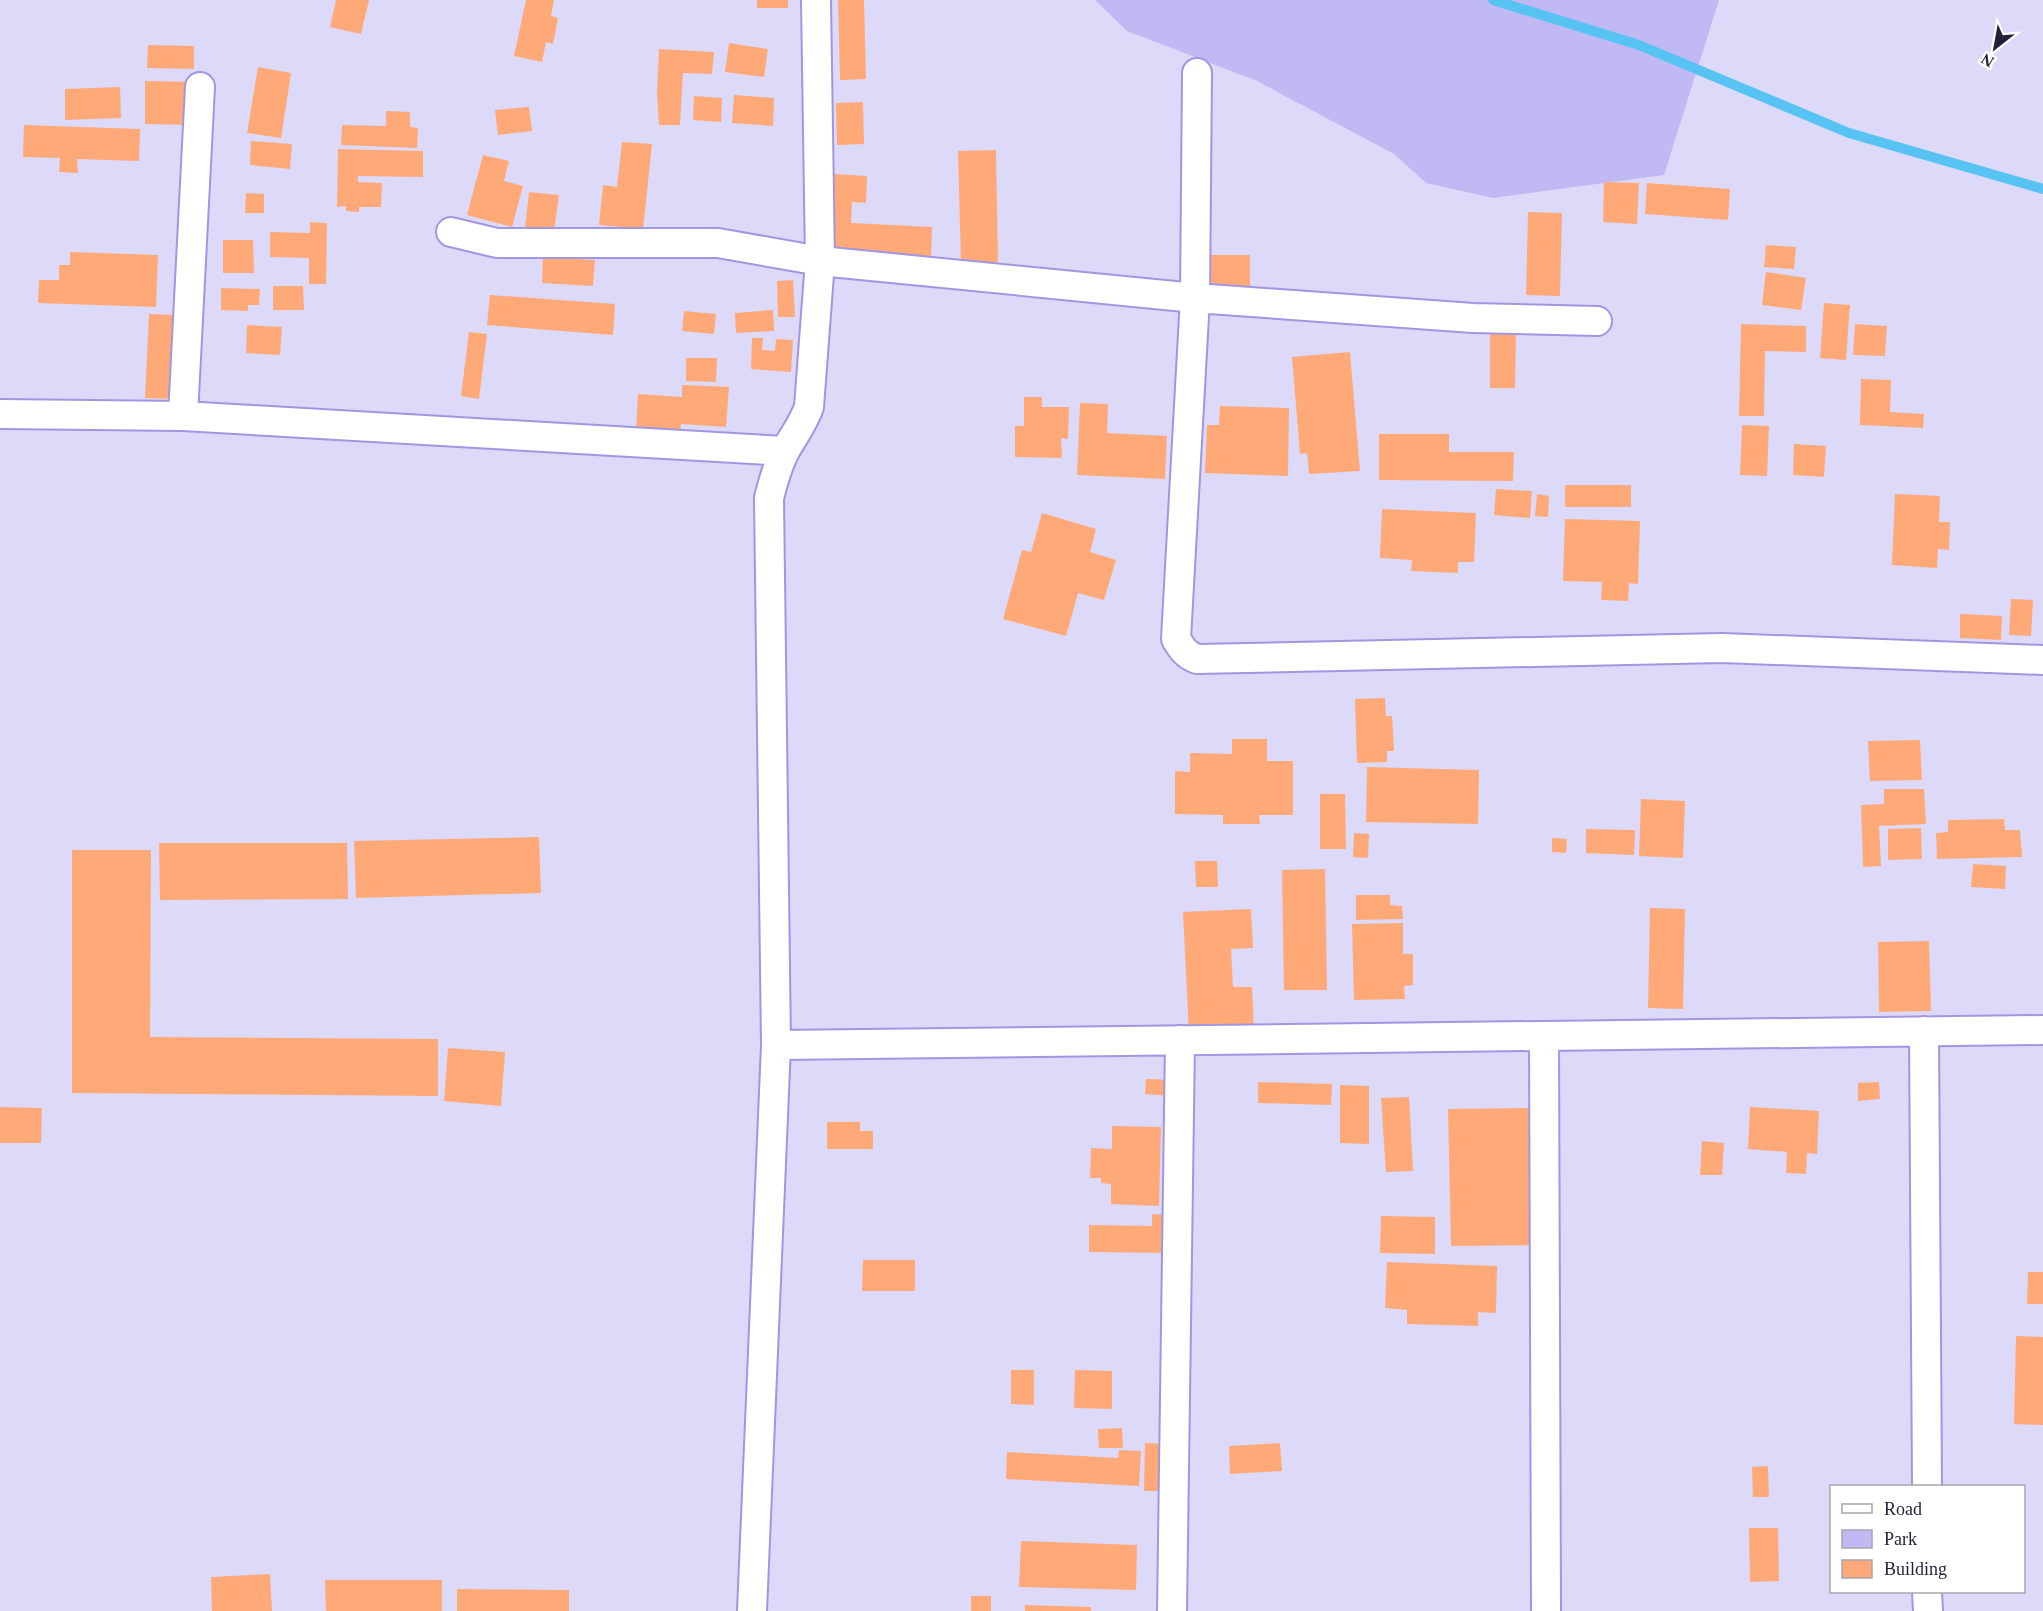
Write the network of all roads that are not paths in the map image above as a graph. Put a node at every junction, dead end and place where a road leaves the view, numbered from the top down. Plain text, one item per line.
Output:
1 (816, 0) edge
2 (1197, 73) dead end
3 (200, 87) dead end
4 (451, 232) dead end
5 (820, 261) junction
6 (1195, 298) junction
7 (1597, 321) dead end
8 (0, 414) edge
9 (183, 416) junction
10 (785, 451) junction
11 (2043, 660) edge
12 (2043, 1030) edge
13 (1924, 1031) junction
14 (1544, 1036) junction
15 (1180, 1040) junction
16 (776, 1046) junction
17 (1927, 1485) edge
18 (1927, 1593) edge
19 (752, 1611) edge
20 (1172, 1611) edge
21 (1546, 1611) edge
22 (1928, 1611) edge

1 - 5 street
2 - 6 street
3 - 9 street
4 - 5 street
5 - 6 street
5 - 10 street
6 - 7 street
6 - 11 street
8 - 9 street
9 - 10 street
10 - 16 street
12 - 13 street
13 - 14 street
13 - 17 street
14 - 15 street
14 - 21 street
15 - 16 street
15 - 20 street
16 - 19 street
18 - 22 street

